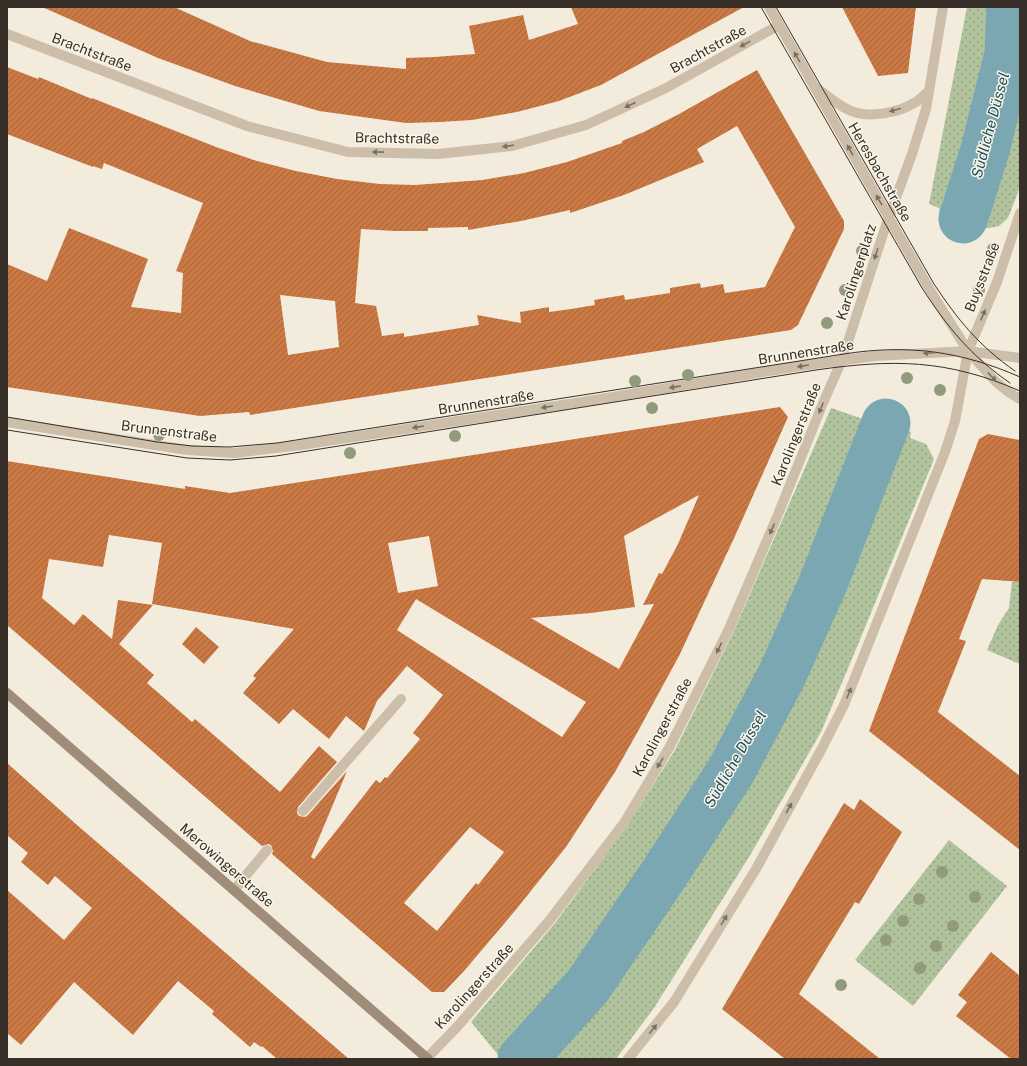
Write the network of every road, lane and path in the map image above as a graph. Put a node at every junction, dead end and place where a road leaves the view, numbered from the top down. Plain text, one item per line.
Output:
1 (769, 7) edge
2 (943, 7) edge
3 (779, 25) junction
4 (7, 34) edge
5 (816, 88) junction
6 (929, 91) junction
7 (1020, 214) edge
8 (889, 217) junction
9 (968, 350) junction
10 (1020, 358) edge
11 (842, 360) junction
12 (1020, 399) edge
13 (7, 422) edge
14 (7, 694) edge
15 (401, 699) dead end
16 (303, 811) dead end
17 (267, 850) dead end
18 (234, 890) junction
19 (427, 1059) edge
20 (628, 1059) edge

1 - 3 street, Heresbachstraße
2 - 6 street, Karolingerplatz
3 -> 4 street, Brachtstraße
5 -> 3 street, Heresbachstraße
6 -> 5 street
8 -> 5 street, Heresbachstraße
6 - 8 street, Karolingerplatz
9 -> 7 street, Buysstraße
8 - 9 street, Heresbachstraße
8 -> 11 street, Karolingerplatz
9 - 10 street, Brunnenstraße
9 -> 11 street, Brunnenstraße
9 -> 12 street
20 -> 9 street
11 -> 13 street, Brunnenstraße
11 -> 19 street, Karolingerstraße
14 - 18 main road, Merowingerstraße
15 - 16 street
17 - 18 street
18 - 19 main road, Merowingerstraße

